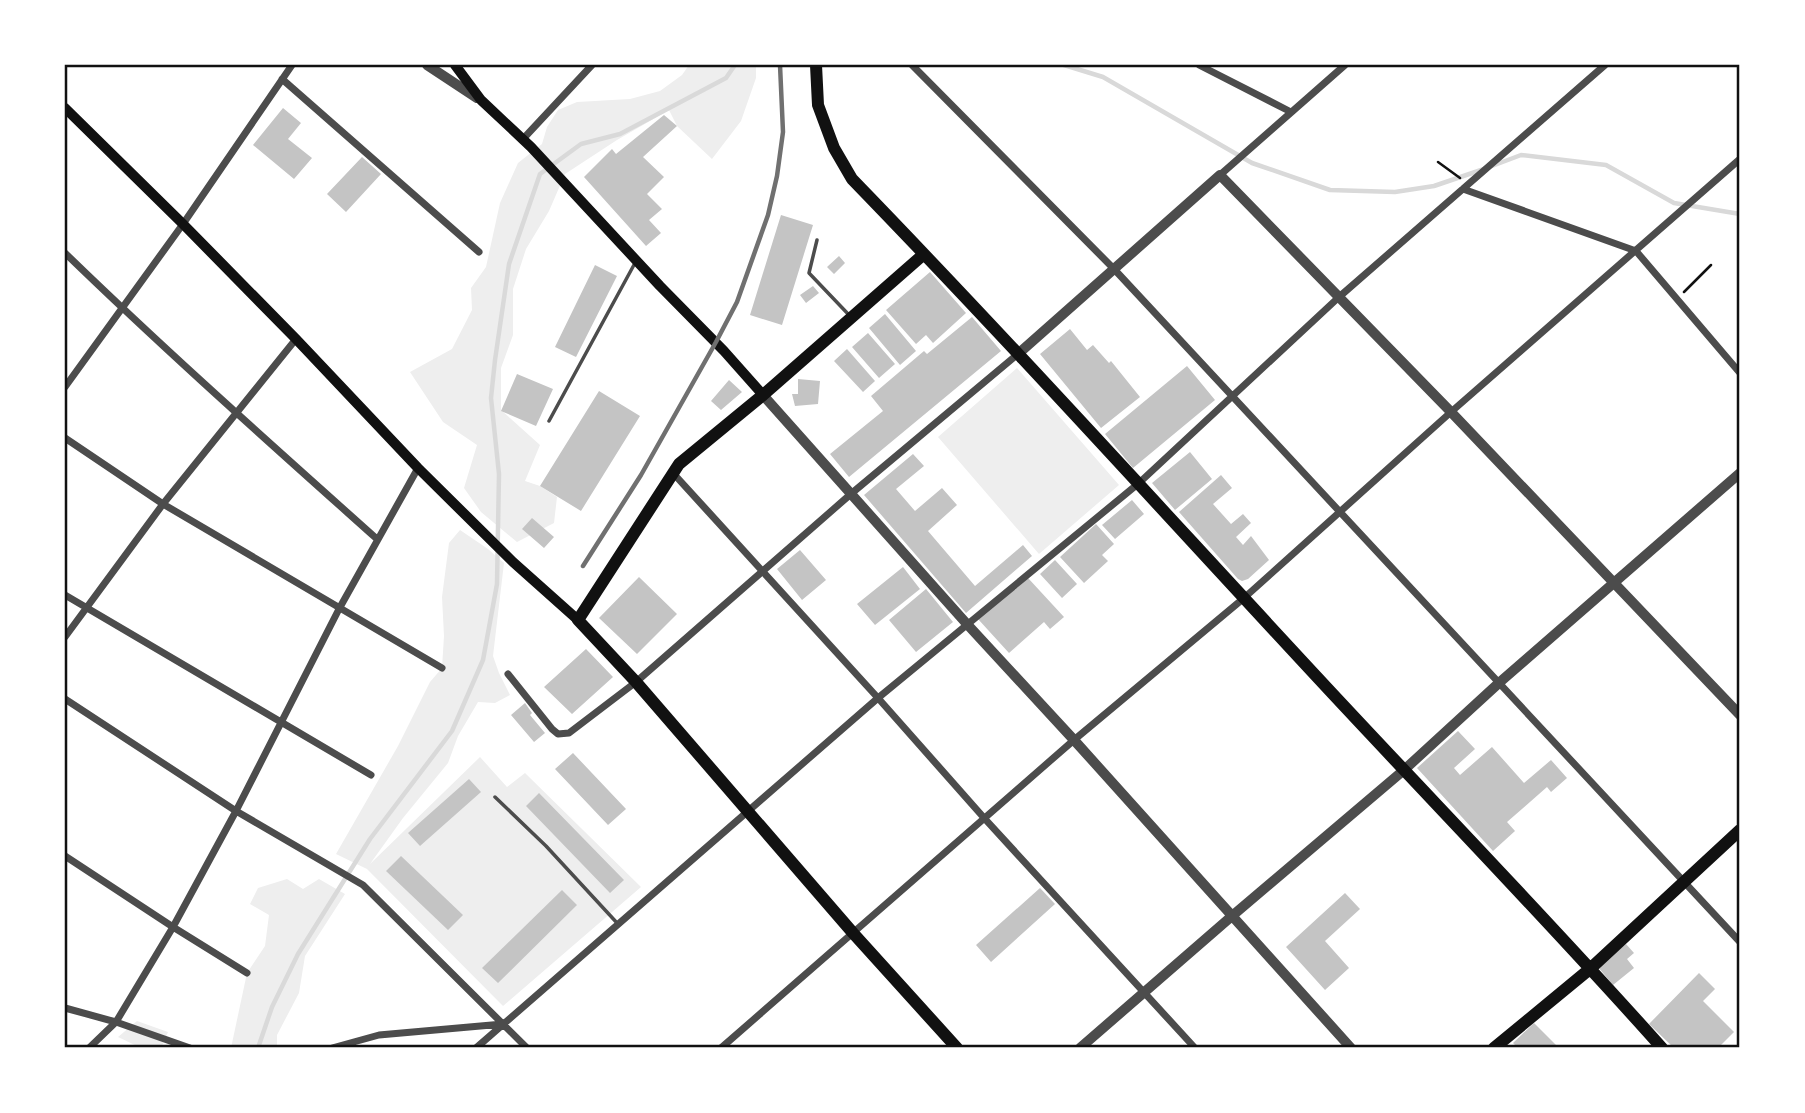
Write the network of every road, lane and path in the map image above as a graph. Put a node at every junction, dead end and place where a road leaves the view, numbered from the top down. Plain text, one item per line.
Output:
1 (292, 65) edge
2 (426, 65) edge
3 (455, 65) edge
4 (592, 65) edge
5 (816, 65) edge
6 (912, 65) edge
7 (1199, 65) edge
8 (1219, 65) edge
9 (1345, 65) edge
10 (1605, 65) edge
11 (1215, 73) junction
12 (282, 79) junction
13 (481, 100) junction
14 (65, 108) edge
15 (1291, 112) junction
16 (527, 143) junction
17 (1740, 159) edge
18 (1438, 162) dead end
19 (1220, 175) junction
20 (1466, 187) junction
21 (183, 224) junction
22 (817, 240) dead end
23 (1636, 251) junction
24 (479, 252) dead end
25 (65, 253) edge
26 (924, 254) junction
27 (636, 260) junction
28 (1710, 265) dead end
29 (1114, 269) junction
30 (1339, 297) junction
31 (1677, 299) junction
32 (121, 308) junction
33 (851, 318) junction
34 (296, 339) junction
35 (1018, 354) junction
36 (1740, 373) edge
37 (65, 387) edge
38 (763, 395) junction
39 (1233, 396) junction
40 (1451, 412) junction
41 (236, 413) junction
42 (550, 421) dead end
43 (65, 438) edge
44 (418, 468) junction
45 (673, 473) junction
46 (1740, 473) edge
47 (1139, 483) junction
48 (852, 493) junction
49 (163, 504) junction
50 (1341, 511) junction
51 (377, 539) junction
52 (763, 571) junction
53 (1614, 584) junction
54 (65, 595) edge
55 (1244, 598) junction
56 (87, 608) junction
57 (339, 609) junction
58 (578, 620) junction
59 (966, 624) junction
60 (65, 637) edge
61 (442, 668) dead end
62 (508, 674) dead end
63 (636, 682) junction
64 (1500, 682) junction
65 (878, 698) junction
66 (65, 699) edge
67 (1740, 715) edge
68 (280, 723) junction
69 (1074, 740) junction
70 (1404, 770) junction
71 (371, 775) dead end
72 (495, 797) dead end
73 (236, 811) junction
74 (748, 811) junction
75 (985, 819) junction
76 (1740, 830) edge
77 (65, 856) edge
78 (1684, 881) junction
79 (1232, 916) junction
80 (618, 924) junction
81 (173, 927) junction
82 (853, 933) junction
83 (1740, 942) edge
84 (1591, 968) junction
85 (247, 973) dead end
86 (1145, 992) junction
87 (65, 1008) edge
88 (116, 1022) junction
89 (503, 1024) junction
90 (89, 1048) edge
91 (190, 1048) edge
92 (332, 1048) edge
93 (476, 1048) edge
94 (527, 1048) edge
95 (721, 1048) edge
96 (957, 1048) edge
97 (1080, 1048) edge
98 (1195, 1048) edge
99 (1351, 1048) edge
100 (1494, 1048) edge
101 (1662, 1048) edge

1 - 12 street
2 - 13 street
3 - 13 main road
4 - 16 street
5 - 26 main road
6 - 29 street
7 - 11 street
8 - 11 street
9 - 15 street
10 - 20 street
11 - 15 street
12 - 21 street
12 - 24 street
13 - 16 main road
14 - 21 main road
15 - 19 street
16 - 27 main road
17 - 23 street
18 - 20 path
19 - 29 street
19 - 30 street
20 - 23 street
20 - 30 street
21 - 32 street
21 - 34 main road
22 - 33 lane
23 - 31 street
23 - 40 street
25 - 32 street
26 - 33 main road
26 - 35 main road
27 - 38 main road
27 - 42 lane
28 - 31 path
29 - 35 street
29 - 39 street
30 - 39 street
30 - 40 street
31 - 36 street
32 - 37 street
32 - 41 street
33 - 38 main road
34 - 41 street
34 - 44 main road
35 - 47 main road
35 - 48 street
38 - 45 main road
38 - 48 street
39 - 47 street
39 - 50 street
40 - 50 street
40 - 53 street
41 - 49 street
41 - 51 street
43 - 49 street
44 - 51 street
44 - 58 main road
45 - 52 street
45 - 58 main road
46 - 53 street
47 - 55 main road
47 - 59 street
48 - 52 street
48 - 59 street
49 - 56 street
49 - 57 street
50 - 55 street
50 - 64 street
51 - 57 street
52 - 63 street
52 - 65 street
53 - 64 street
53 - 67 street
54 - 56 street
55 - 69 street
55 - 70 main road
56 - 60 street
56 - 68 street
57 - 61 street
57 - 68 street
58 - 63 main road
59 - 65 street
59 - 69 street
62 - 63 street
63 - 74 main road
64 - 70 street
64 - 78 street
65 - 74 street
65 - 75 street
66 - 73 street
68 - 71 street
68 - 73 street
69 - 75 street
69 - 79 street
70 - 79 street
70 - 84 main road
72 - 80 lane
73 - 81 street
73 - 89 street
74 - 80 street
74 - 82 main road
75 - 82 street
75 - 86 street
76 - 78 main road
77 - 81 street
78 - 83 street
78 - 84 main road
79 - 86 street
79 - 99 street
80 - 89 street
81 - 85 street
81 - 88 street
82 - 95 street
82 - 96 main road
84 - 100 main road
84 - 101 main road
86 - 97 street
86 - 98 street
87 - 88 street
88 - 90 street
88 - 91 street
89 - 92 street
89 - 93 street
89 - 94 street

